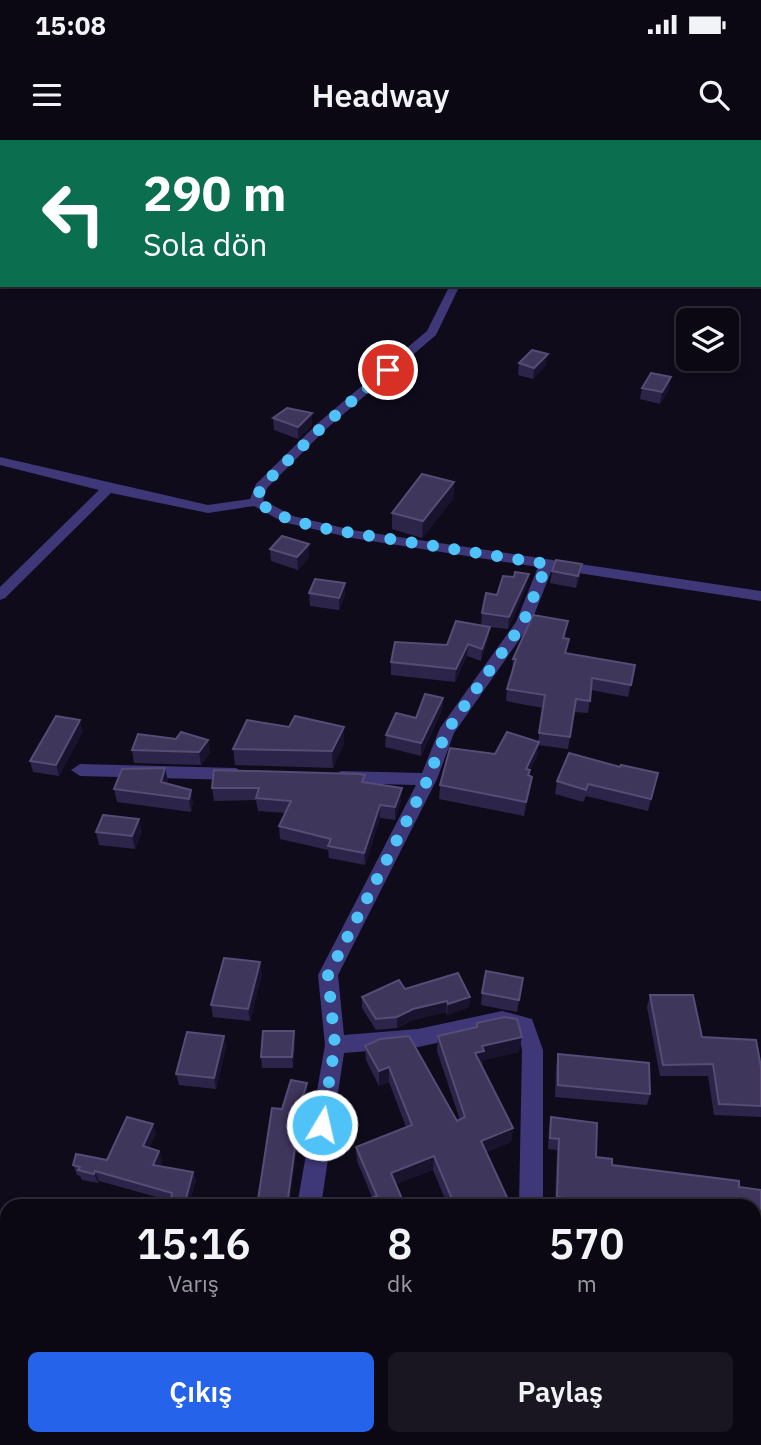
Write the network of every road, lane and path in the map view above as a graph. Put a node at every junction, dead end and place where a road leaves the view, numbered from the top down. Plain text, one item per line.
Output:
1 (454, 287) edge
2 (0, 461) edge
3 (108, 488) junction
4 (256, 502) junction
5 (547, 564) junction
6 (0, 595) edge
7 (761, 596) edge
8 (80, 770) dead end
9 (247, 774) edge
10 (317, 776) edge
11 (428, 779) junction
12 (335, 1045) junction
13 (310, 1199) edge
14 (531, 1199) edge

1 - 4 street
2 - 3 street
3 - 4 street
3 - 6 street
4 - 5 street
5 - 7 street
5 - 11 street
8 - 9 street
10 - 11 street
11 - 12 street
12 - 13 street
12 - 14 street

